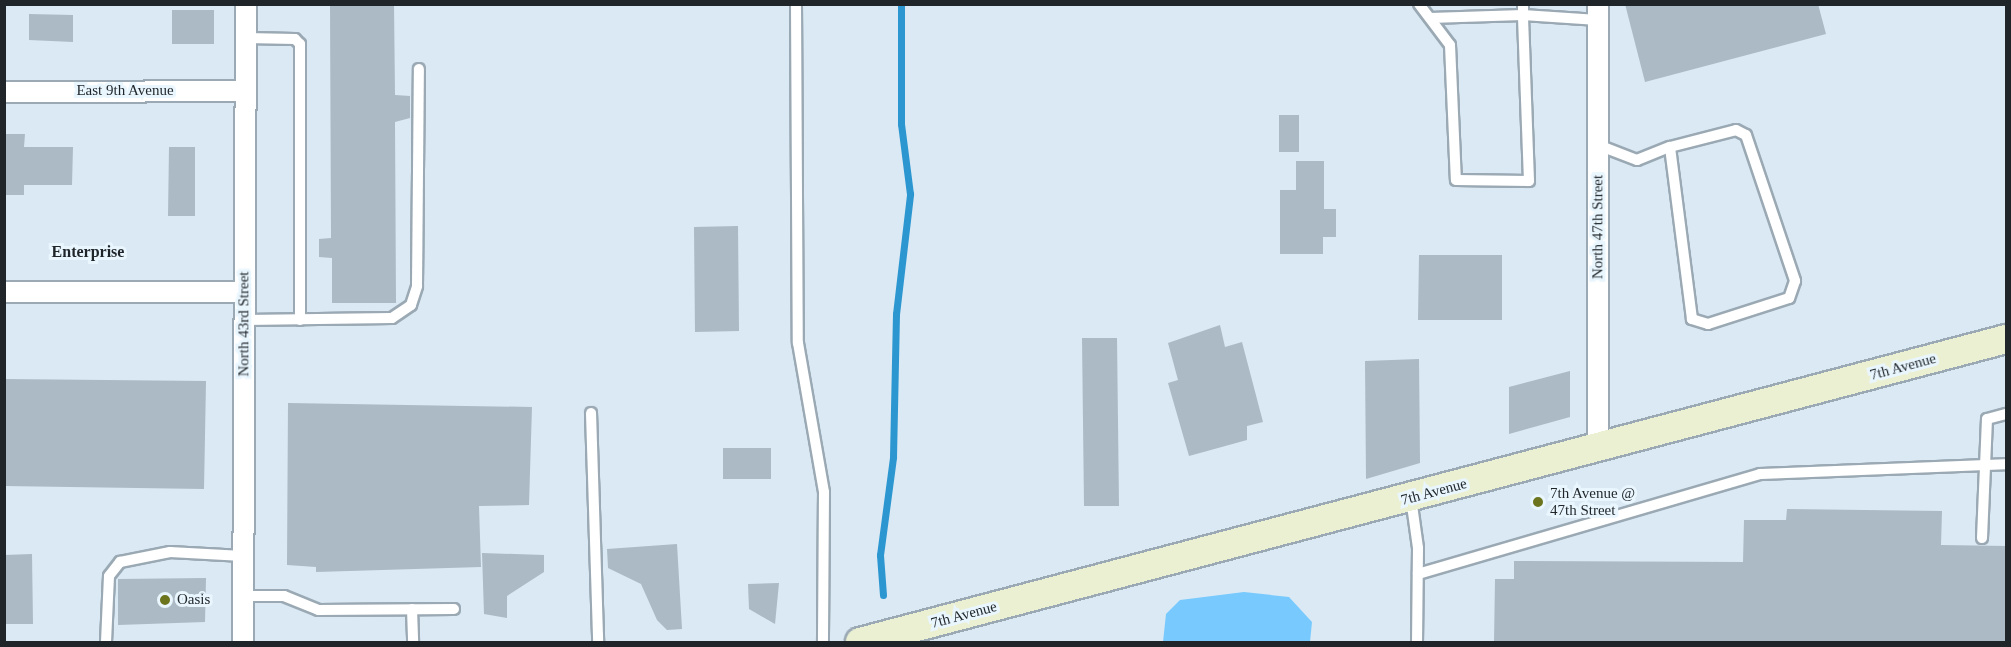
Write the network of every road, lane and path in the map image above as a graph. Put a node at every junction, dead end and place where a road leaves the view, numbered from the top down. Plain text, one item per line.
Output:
1 (246, 4) edge
2 (796, 4) edge
3 (1419, 4) edge
4 (1523, 10) edge
5 (1598, 12) edge
6 (1430, 18) junction
7 (246, 38) junction
8 (419, 69) dead end
9 (246, 91) junction
10 (4, 92) edge
11 (1598, 145) junction
12 (1670, 147) junction
13 (4, 292) edge
14 (245, 292) junction
15 (245, 320) junction
16 (300, 320) junction
17 (2007, 339) edge
18 (591, 413) dead end
19 (2007, 414) edge
20 (1598, 449) junction
21 (2007, 464) edge
22 (1982, 465) junction
23 (1411, 498) junction
24 (1982, 538) dead end
25 (243, 556) junction
26 (1418, 574) junction
27 (243, 596) junction
28 (412, 609) junction
29 (454, 609) dead end
30 (106, 642) edge
31 (243, 642) edge
32 (413, 642) edge
33 (598, 642) edge
34 (823, 642) edge
35 (860, 642) edge
36 (1417, 642) edge

1 - 7 street, North 43rd Street
2 - 34 lane
3 - 6 lane
4 - 5 lane
4 - 6 lane
4 - 6 lane
5 - 11 street, North 47th Street
7 - 9 street, North 43rd Street
7 - 16 lane
8 - 16 lane
9 - 10 street, East 9th Avenue
9 - 14 street, North 43rd Street
11 - 12 lane
11 - 20 street, North 47th Street
12 - 12 lane
13 - 14 street
14 - 15 street, North 43rd Street
15 - 16 lane
15 - 25 street, North 43rd Street
17 - 20 street, 7th Avenue
18 - 33 lane
19 - 22 lane
20 - 23 street, 7th Avenue
21 - 22 lane
22 - 24 lane
22 - 26 lane
23 - 26 lane
23 - 35 street, 7th Avenue
25 - 27 street, North 43rd Street
25 - 30 lane
26 - 36 lane
27 - 28 lane
27 - 31 street, North 43rd Street
28 - 29 lane
28 - 32 lane

